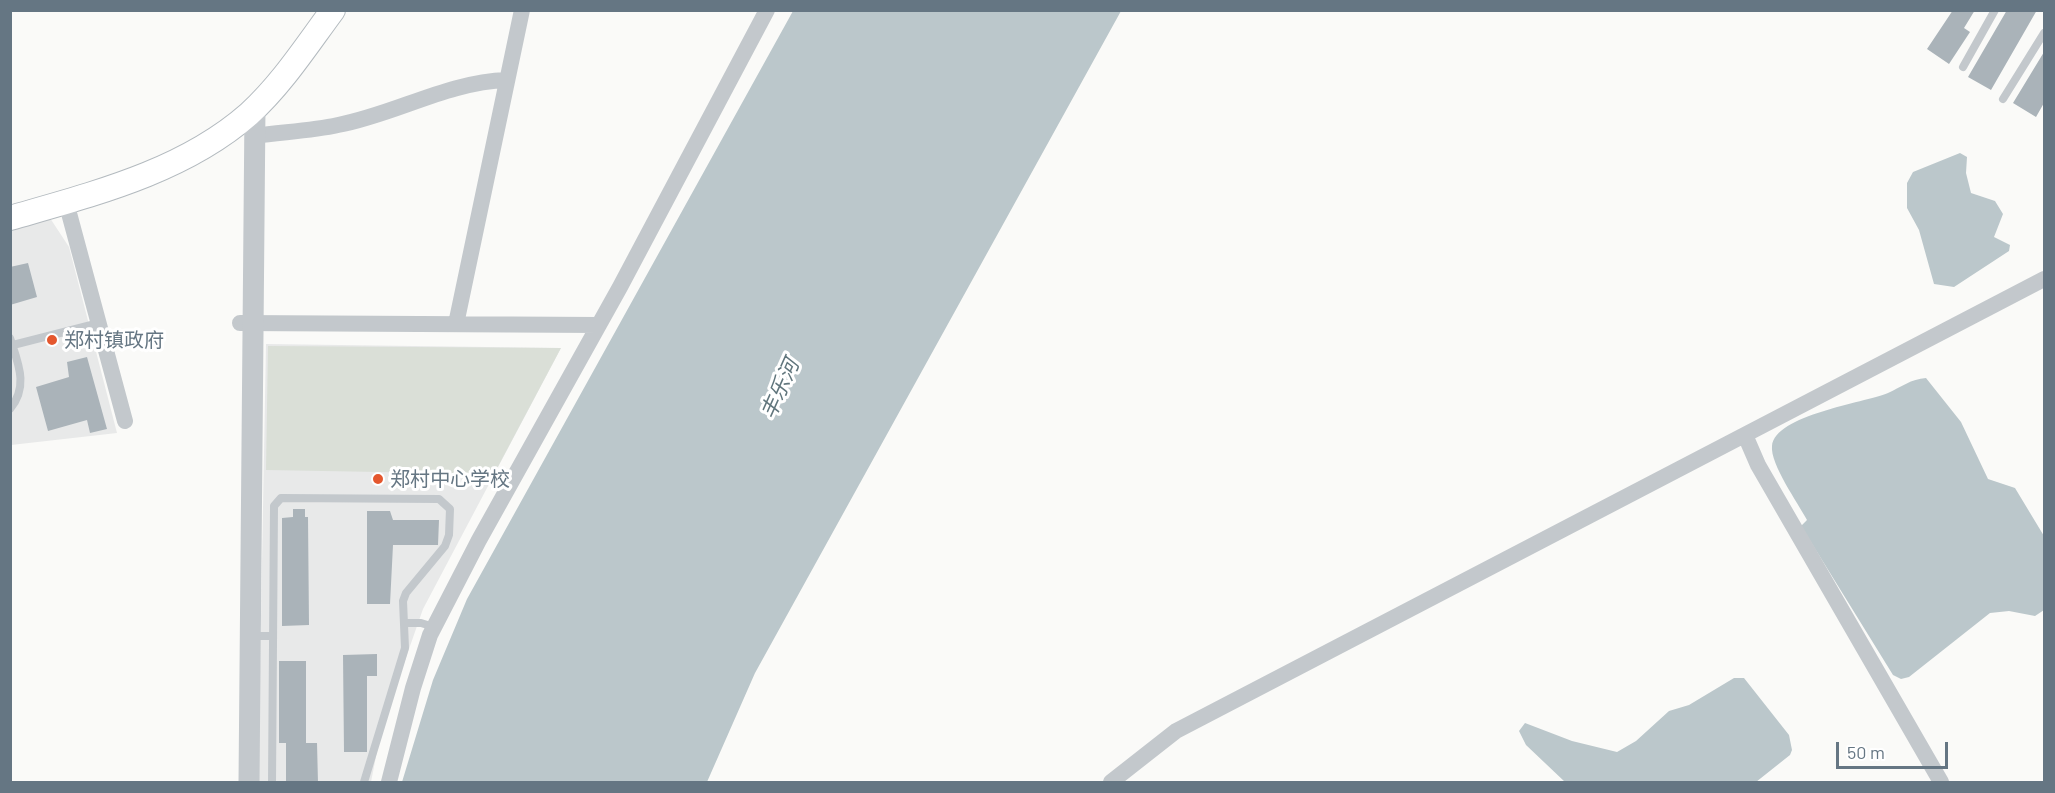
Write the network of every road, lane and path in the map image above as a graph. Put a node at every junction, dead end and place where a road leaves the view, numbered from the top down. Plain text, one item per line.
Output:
1 (333, 10) edge
2 (522, 10) edge
3 (767, 10) edge
4 (1995, 10) edge
5 (2044, 33) edge
6 (1963, 67) dead end
7 (507, 80) junction
8 (2003, 99) dead end
9 (250, 121) junction
10 (66, 202) junction
11 (10, 218) edge
12 (2044, 279) edge
13 (99, 323) junction
14 (246, 323) junction
15 (456, 324) junction
16 (599, 325) junction
17 (12, 342) edge
18 (10, 409) edge
19 (125, 421) dead end
20 (1745, 435) junction
21 (404, 623) junction
22 (434, 627) junction
23 (250, 636) junction
24 (273, 636) junction
25 (236, 783) edge
26 (249, 783) edge
27 (272, 783) edge
28 (364, 783) edge
29 (389, 783) edge
30 (1111, 783) edge
31 (1941, 783) edge

1 - 9 main road
2 - 7 street
3 - 16 street
4 - 6 lane
5 - 8 lane
7 - 9 street
7 - 15 street
9 - 10 main road
9 - 14 street
10 - 11 main road
10 - 13 street
12 - 20 street
13 - 17 lane
13 - 19 street
14 - 15 street
14 - 23 street
14 - 25 street
15 - 16 street
16 - 22 street
17 - 18 lane
20 - 30 street
20 - 31 street
21 - 22 lane
21 - 24 lane
21 - 28 lane
22 - 29 street
23 - 24 lane
23 - 26 street
24 - 27 lane

